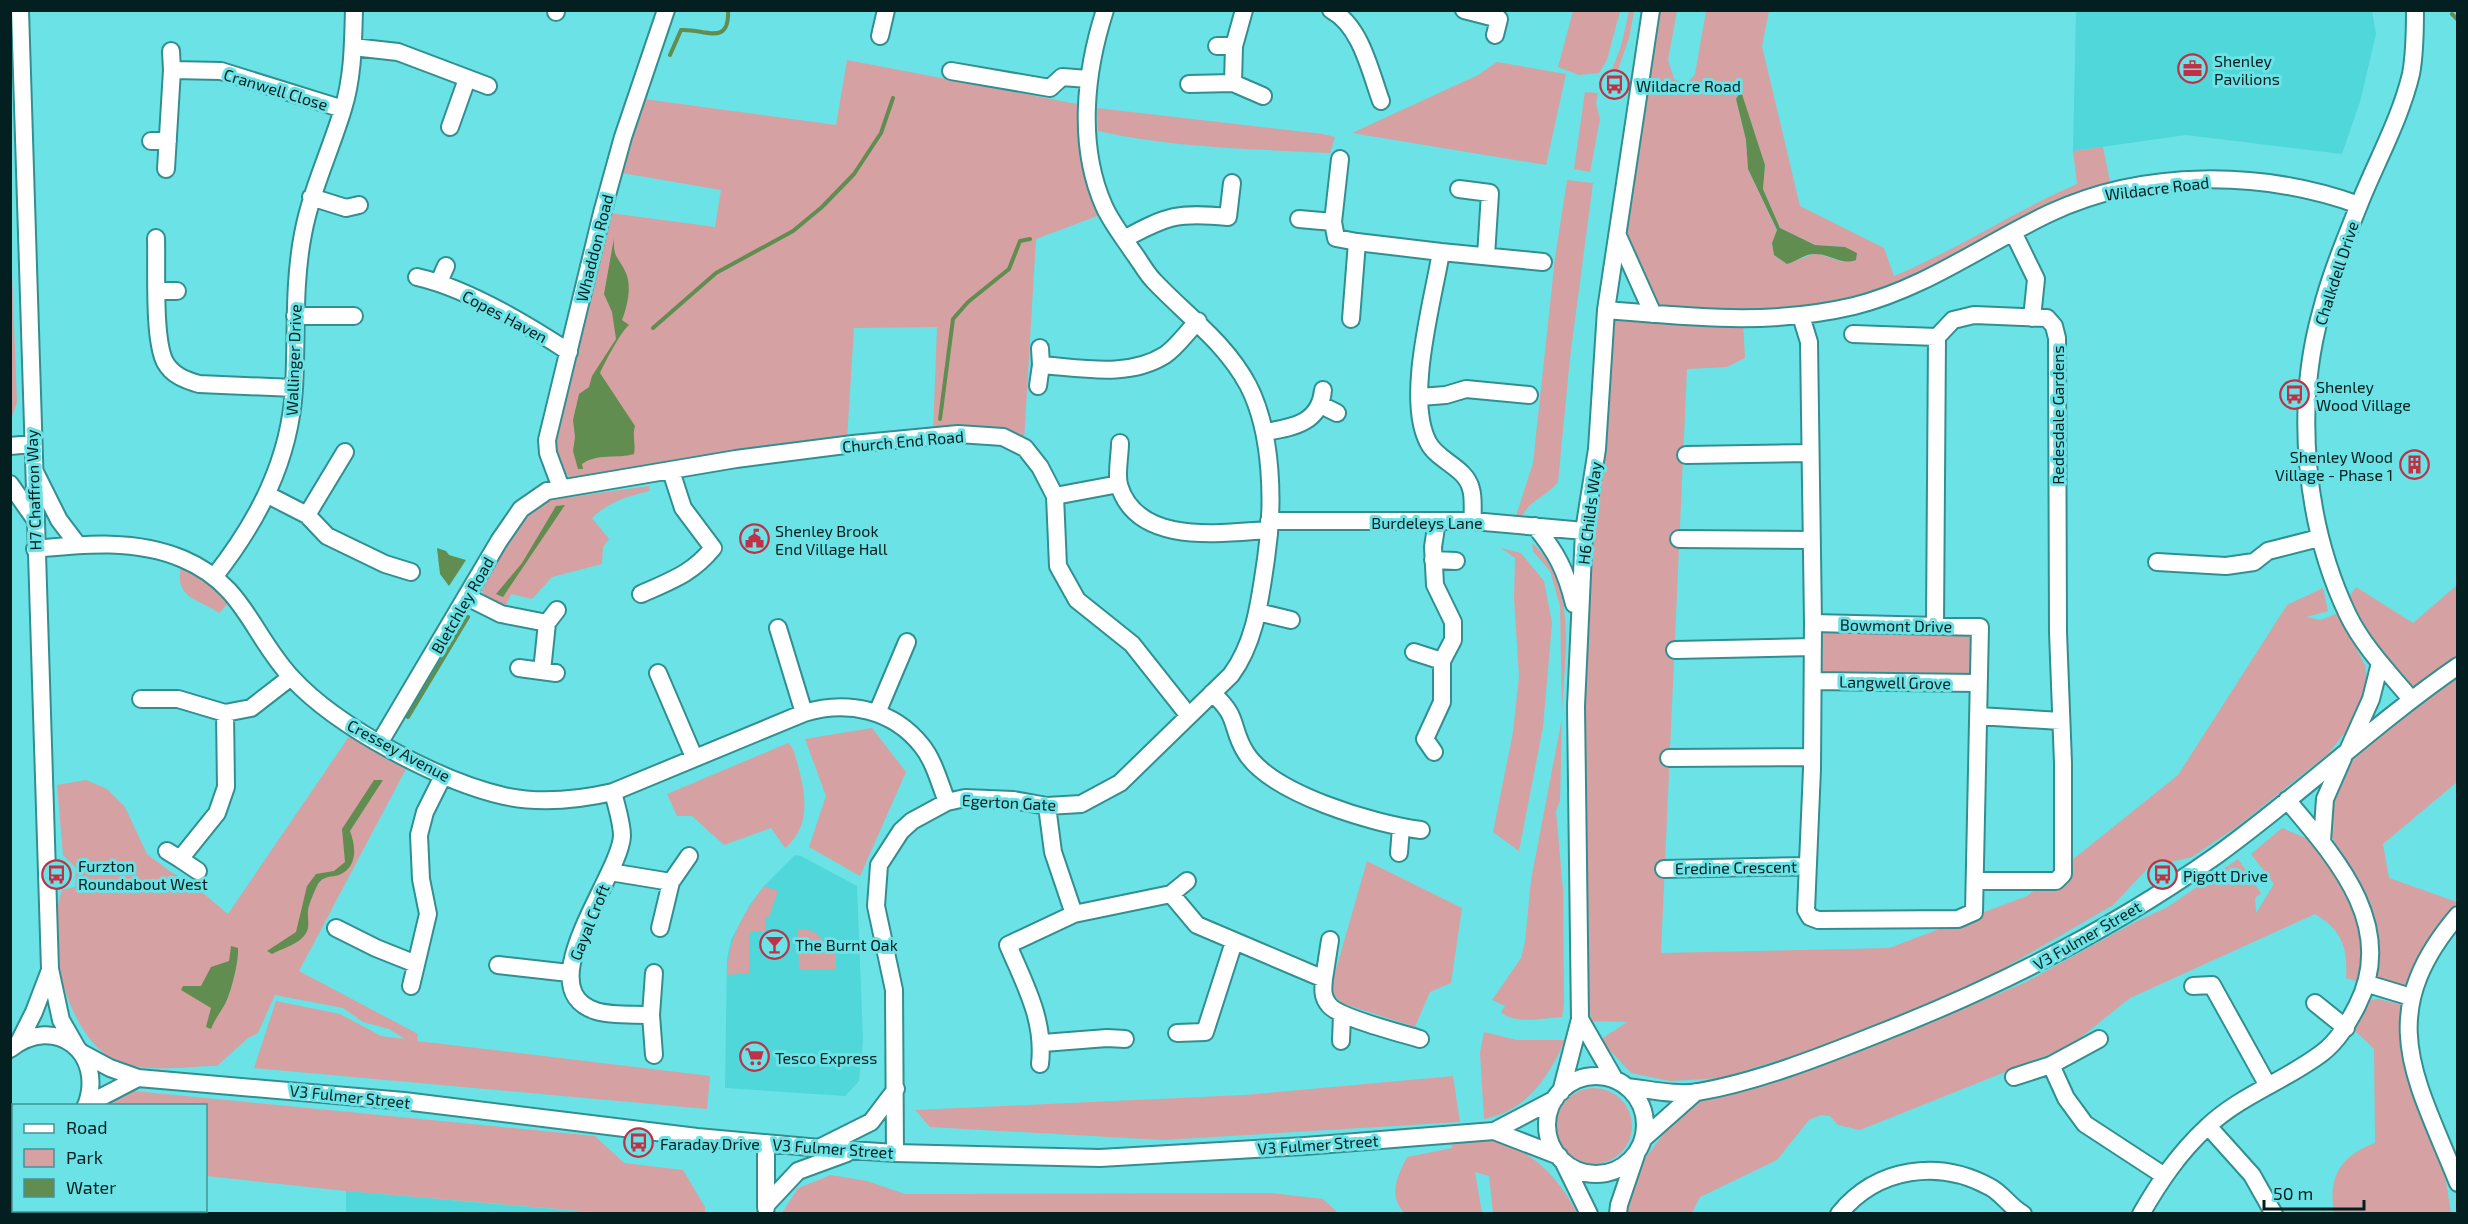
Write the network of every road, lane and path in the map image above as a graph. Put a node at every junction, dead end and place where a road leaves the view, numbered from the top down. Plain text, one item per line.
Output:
1 (20, 10) edge
2 (354, 10) edge
3 (666, 10) edge
4 (886, 10) edge
5 (1105, 10) edge
6 (1244, 10) edge
7 (1464, 10) edge
8 (1651, 10) edge
9 (2415, 10) edge
10 (1340, 12) edge
11 (1498, 22) edge
12 (880, 36) dead end
13 (1216, 46) dead end
14 (1234, 46) junction
15 (353, 47) junction
16 (171, 51) dead end
17 (172, 70) junction
18 (951, 71) dead end
19 (467, 79) junction
20 (1088, 79) junction
21 (1233, 83) junction
22 (1190, 84) dead end
23 (488, 86) dead end
24 (1263, 96) dead end
25 (1381, 101) dead end
26 (343, 109) junction
27 (450, 127) dead end
28 (151, 141) dead end
29 (168, 141) junction
30 (1340, 159) dead end
31 (166, 170) dead end
32 (1232, 183) dead end
33 (1459, 189) dead end
34 (311, 197) junction
35 (359, 205) dead end
36 (2359, 205) junction
37 (1299, 219) dead end
38 (1333, 222) junction
39 (2014, 234) junction
40 (1617, 235) junction
41 (156, 237) dead end
42 (1124, 239) junction
43 (1358, 242) junction
44 (1441, 252) junction
45 (1486, 256) junction
46 (1543, 262) dead end
47 (446, 266) dead end
48 (417, 277) dead end
49 (439, 282) junction
50 (158, 291) junction
51 (177, 291) dead end
52 (1606, 310) junction
53 (1653, 314) junction
54 (295, 316) junction
55 (354, 316) dead end
56 (1801, 316) junction
57 (2032, 318) junction
58 (1351, 319) dead end
59 (1198, 321) junction
60 (1852, 334) dead end
61 (1937, 337) junction
62 (1040, 348) dead end
63 (569, 352) junction
64 (1041, 366) junction
65 (1038, 386) dead end
66 (294, 388) junction
67 (1529, 395) dead end
68 (1420, 397) junction
69 (1337, 413) dead end
70 (1266, 432) junction
71 (1120, 443) dead end
72 (32, 444) junction
73 (10, 446) edge
74 (345, 452) dead end
75 (1810, 453) junction
76 (1686, 455) dead end
77 (32, 466) junction
78 (671, 471) junction
79 (10, 484) edge
80 (1119, 484) junction
81 (561, 488) junction
82 (268, 495) junction
83 (1055, 496) junction
84 (307, 515) junction
85 (35, 518) junction
86 (1437, 521) junction
87 (1473, 521) junction
88 (1269, 526) junction
89 (1535, 526) junction
90 (1584, 531) junction
91 (2319, 538) junction
92 (1679, 539) dead end
93 (1812, 540) junction
94 (78, 545) junction
95 (35, 549) junction
96 (1433, 560) junction
97 (1456, 561) dead end
98 (2157, 562) dead end
99 (411, 572) dead end
100 (214, 577) junction
101 (641, 594) dead end
102 (467, 597) junction
103 (1258, 612) junction
104 (1291, 620) dead end
105 (1579, 622) junction
106 (1813, 623) junction
107 (1935, 625) junction
108 (778, 628) dead end
109 (907, 642) dead end
110 (1813, 647) junction
111 (1675, 650) dead end
112 (1414, 652) dead end
113 (1442, 661) junction
114 (2380, 663) junction
115 (2457, 666) edge
116 (519, 668) dead end
117 (658, 673) dead end
118 (291, 677) junction
119 (1813, 681) junction
120 (1978, 683) junction
121 (1212, 693) junction
122 (141, 699) dead end
123 (2411, 699) junction
124 (225, 713) junction
125 (804, 713) junction
126 (877, 713) junction
127 (1189, 716) junction
128 (1978, 716) junction
129 (2061, 721) junction
130 (380, 742) junction
131 (1434, 752) dead end
132 (2346, 752) junction
133 (694, 757) junction
134 (1812, 757) junction
135 (1669, 758) dead end
136 (443, 776) junction
137 (613, 792) junction
138 (2287, 801) junction
139 (947, 802) junction
140 (1047, 806) junction
141 (1401, 827) junction
142 (1421, 830) dead end
143 (2322, 841) junction
144 (1399, 853) dead end
145 (689, 856) dead end
146 (1808, 866) junction
147 (1664, 869) dead end
148 (198, 871) dead end
149 (609, 872) junction
150 (1187, 880) dead end
151 (1976, 881) junction
152 (671, 882) junction
153 (1171, 894) junction
154 (1074, 914) junction
155 (2457, 915) edge
156 (336, 928) dead end
157 (660, 928) dead end
158 (1330, 940) dead end
159 (1234, 942) junction
160 (416, 964) junction
161 (498, 965) dead end
162 (50, 969) junction
163 (569, 973) junction
164 (654, 973) dead end
165 (1324, 979) junction
166 (2368, 984) junction
167 (411, 986) dead end
168 (2193, 986) dead end
169 (2411, 997) junction
170 (2315, 1003) dead end
171 (651, 1015) junction
172 (1342, 1015) junction
173 (1580, 1019) junction
174 (2346, 1028) junction
175 (1177, 1033) dead end
176 (1125, 1039) dead end
177 (1420, 1039) dead end
178 (2099, 1039) dead end
179 (1341, 1041) dead end
180 (1043, 1043) junction
181 (15, 1046) edge
182 (80, 1050) junction
183 (654, 1055) dead end
184 (1040, 1064) dead end
185 (2051, 1065) junction
186 (2014, 1077) dead end
187 (138, 1078) junction
188 (1621, 1083) junction
189 (2267, 1084) junction
190 (896, 1089) junction
191 (1696, 1092) junction
192 (1558, 1095) junction
193 (86, 1104) edge
194 (90, 1104) edge
195 (2208, 1126) junction
196 (1494, 1131) junction
197 (761, 1143) junction
198 (1640, 1145) junction
199 (820, 1148) junction
200 (853, 1150) junction
201 (895, 1153) junction
202 (1561, 1159) junction
203 (2163, 1175) junction
204 (2457, 1183) edge
205 (766, 1209) edge
206 (1589, 1214) edge
207 (1618, 1214) edge
208 (1839, 1214) edge
209 (2022, 1214) edge
210 (2141, 1214) edge
211 (2274, 1214) edge

1 - 72 street, H7 Chaffron Way
2 - 15 street, Wallinger Drive
3 - 63 street, Whaddon Road
4 - 12 street
5 - 20 street, Egerton Gate
6 - 14 street
7 - 11 street
8 - 40 street, H6 Childs Way
9 - 36 street, Chalkdell Drive
10 - 25 street
13 - 14 street
14 - 21 street
15 - 19 street
15 - 26 street, Wallinger Drive
16 - 17 street
17 - 26 street, Cranwell Close
17 - 29 street
18 - 20 street
19 - 23 street
19 - 27 street
20 - 42 street, Egerton Gate
21 - 22 street
21 - 24 street
26 - 34 street, Wallinger Drive
28 - 29 street
29 - 31 street
30 - 38 street
32 - 42 street
33 - 45 street
34 - 35 street
34 - 54 street, Wallinger Drive
36 - 39 street, Wildacre Road
36 - 91 street, Chalkdell Drive
37 - 38 street
38 - 43 street
39 - 56 street, Wildacre Road
39 - 57 street
40 - 52 street, H6 Childs Way
40 - 53 street
41 - 50 street
42 - 59 street, Egerton Gate
43 - 44 street
43 - 58 street
44 - 45 street
44 - 68 street
45 - 46 street
47 - 49 street
48 - 49 street, Copes Haven
49 - 63 street, Copes Haven
50 - 51 street
50 - 66 street
52 - 53 street, Wildacre Road
52 - 90 street, H6 Childs Way
53 - 56 street, Wildacre Road
54 - 55 street
54 - 66 street, Wallinger Drive
56 - 75 street, Eredine Crescent
57 - 61 street, Redesdale Gardens
57 - 129 street, Redesdale Gardens
59 - 64 street
59 - 70 street, Egerton Gate
60 - 61 street
61 - 107 street
62 - 64 street
63 - 81 street, Whaddon Road
64 - 65 street
66 - 82 street, Wallinger Drive
67 - 68 street
68 - 87 street
69 - 70 street
70 - 88 street, Egerton Gate
71 - 80 street
72 - 73 street
72 - 77 street, H7 Chaffron Way
74 - 84 street
75 - 76 street
75 - 93 street, Eredine Crescent
77 - 85 street, H7 Chaffron Way
77 - 94 street
78 - 81 street, Church End Road
78 - 83 street, Church End Road
78 - 101 street
79 - 85 street
80 - 83 street
80 - 88 street, Burdeleys Lane
81 - 102 street, Bletchley Road
82 - 84 street
82 - 100 street, Wallinger Drive
83 - 127 street, Church End Road
84 - 99 street
85 - 95 street, H7 Chaffron Way
86 - 87 street, Burdeleys Lane
86 - 88 street, Burdeleys Lane
86 - 96 street
87 - 89 street, Burdeleys Lane
88 - 103 street, Egerton Gate
89 - 90 street, Burdeleys Lane
89 - 105 street
90 - 105 street, H6 Childs Way
91 - 98 street
91 - 114 street, Chalkdell Drive
92 - 93 street
93 - 106 street, Eredine Crescent
94 - 95 street, Cressey Avenue
94 - 100 street, Cressey Avenue
95 - 162 street, H7 Chaffron Way
96 - 97 street
96 - 113 street
100 - 118 street, Cressey Avenue
102 - 116 street
102 - 130 street, Bletchley Road
103 - 104 street
103 - 121 street, Egerton Gate
105 - 173 street, H6 Childs Way
106 - 107 street, Bowmont Drive
106 - 110 street, Eredine Crescent
107 - 120 street, Bowmont Drive
108 - 125 street
109 - 126 street
110 - 111 street
110 - 119 street, Eredine Crescent
112 - 113 street
113 - 131 street
114 - 123 street, Chalkdell Drive
114 - 132 street
115 - 123 street, V3 Fulmer Street
117 - 133 street
118 - 124 street
118 - 130 street, Cressey Avenue
119 - 120 street, Langwell Grove
119 - 134 street, Eredine Crescent
120 - 128 street
121 - 127 street, Egerton Gate
121 - 141 street
122 - 124 street
123 - 132 street, V3 Fulmer Street
124 - 148 street
125 - 126 street, Cressey Avenue
125 - 133 street, Cressey Avenue
126 - 139 street, Cressey Avenue
127 - 140 street, Egerton Gate
128 - 129 street
128 - 151 street
129 - 151 street
130 - 136 street, Cressey Avenue
132 - 138 street, V3 Fulmer Street
132 - 143 street
133 - 137 street, Cressey Avenue
134 - 135 street
134 - 146 street, Eredine Crescent
136 - 137 street, Cressey Avenue
136 - 160 street
137 - 149 street, Gayal Croft
138 - 143 street
138 - 191 street, V3 Fulmer Street
139 - 140 street, Egerton Gate
139 - 190 street, Egerton Gate
140 - 154 street
141 - 142 street
141 - 144 street
143 - 166 street
145 - 152 street
146 - 147 street, Eredine Crescent
146 - 151 street, Eredine Crescent
149 - 152 street, Gayal Croft
149 - 163 street, Gayal Croft
150 - 153 street
152 - 157 street
153 - 154 street
153 - 159 street
154 - 180 street
155 - 169 street
156 - 160 street
158 - 165 street
159 - 165 street
159 - 175 street
160 - 167 street
161 - 163 street, Gayal Croft
162 - 181 street, H7 Chaffron Way
162 - 182 street, H7 Chaffron Way
163 - 171 street, Gayal Croft
164 - 171 street
165 - 172 street
166 - 169 street
166 - 174 street
168 - 189 street
169 - 204 street
170 - 174 street
171 - 183 street
172 - 177 street
172 - 179 street
173 - 188 street, H6 Childs Way
173 - 192 street, H6 Childs Way
174 - 189 street
176 - 180 street
178 - 185 street
180 - 184 street
181 - 182 street, V3 Fulmer Street
182 - 187 street, V3 Fulmer Street
182 - 193 street, H7 Chaffron Way
185 - 186 street
185 - 203 street
187 - 194 street
187 - 197 street, V3 Fulmer Street
188 - 191 street, V3 Fulmer Street
188 - 192 street
188 - 198 street
189 - 195 street
190 - 199 street
190 - 201 street, Egerton Gate
191 - 198 street, V3 Fulmer Street
192 - 196 street, V3 Fulmer Street
192 - 202 street
195 - 203 street
195 - 211 street
196 - 201 street, V3 Fulmer Street
196 - 202 street, V3 Fulmer Street
197 - 199 street, V3 Fulmer Street
197 - 205 street
198 - 202 street
198 - 207 street
199 - 200 street, V3 Fulmer Street
200 - 201 street, V3 Fulmer Street
200 - 205 street
202 - 206 street
203 - 210 street
208 - 209 street

